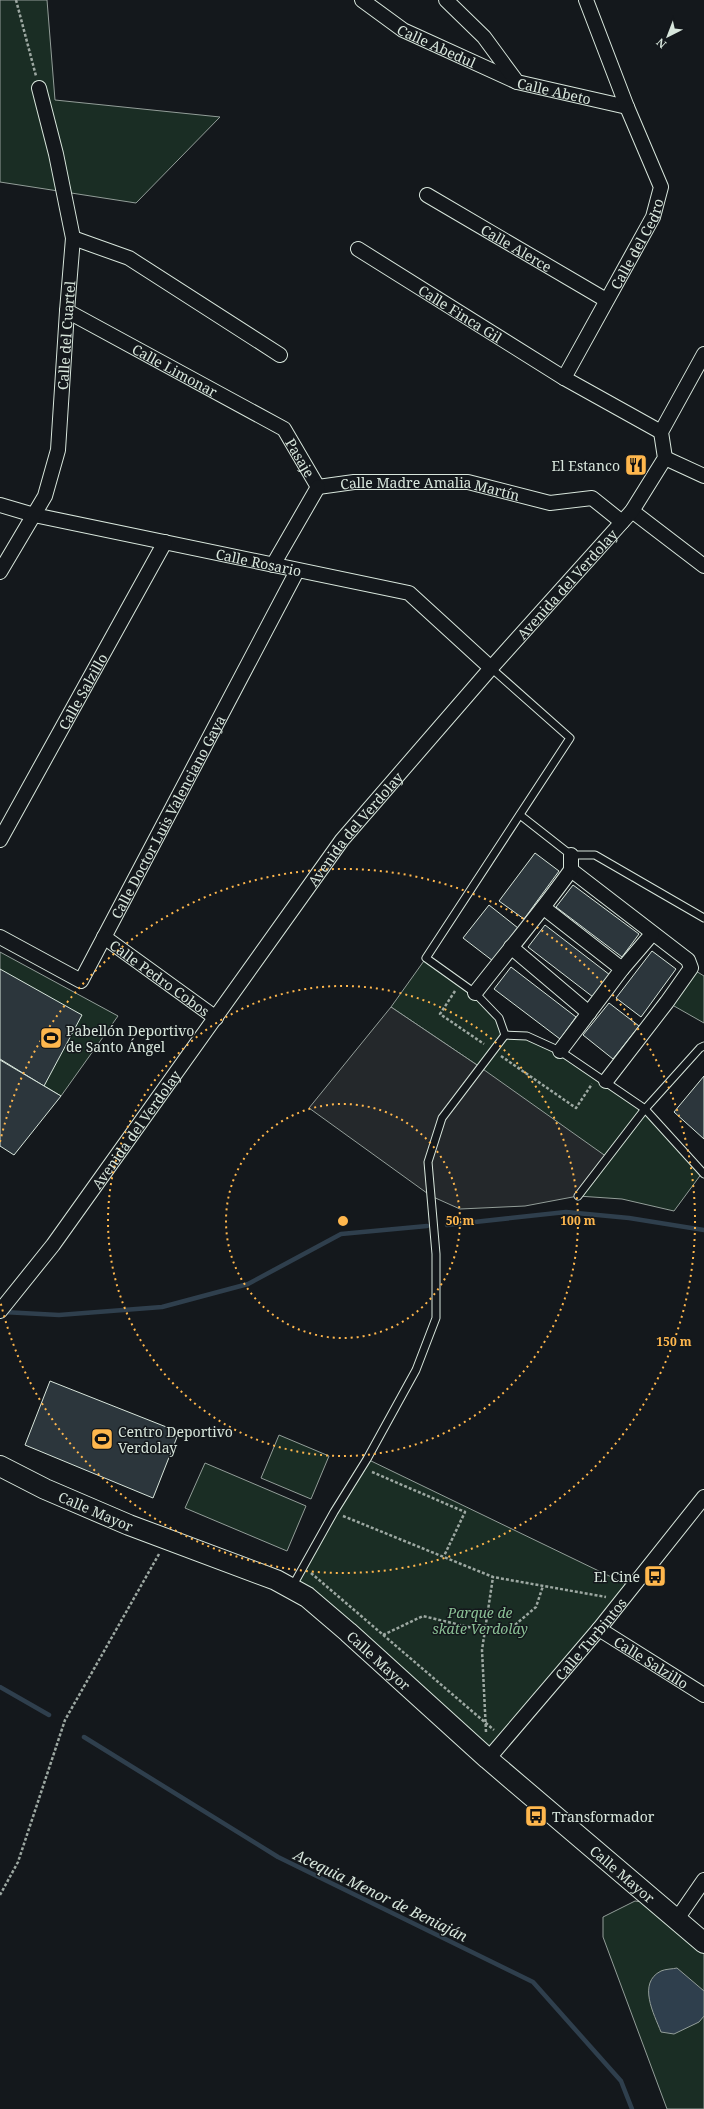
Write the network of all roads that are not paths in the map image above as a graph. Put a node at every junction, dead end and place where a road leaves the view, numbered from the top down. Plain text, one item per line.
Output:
1 (362, 0) edge
2 (446, 0) edge
3 (586, 0) edge
4 (517, 82) junction
5 (39, 88) road end
6 (627, 107) junction
7 (427, 195) dead end
8 (74, 238) junction
9 (358, 249) dead end
10 (606, 300) junction
11 (66, 311) junction
12 (704, 354) edge
13 (280, 355) dead end
14 (564, 378) junction
15 (284, 429) joint
16 (661, 432) junction
17 (665, 458) junction
18 (704, 476) edge
19 (318, 487) junction
20 (0, 505) edge
21 (632, 511) junction
22 (34, 514) junction
23 (622, 522) junction
24 (165, 542) junction
25 (273, 565) junction
26 (704, 566) edge
27 (297, 571) junction
28 (0, 572) edge
29 (491, 668) junction
30 (520, 815) junction
31 (0, 840) edge
32 (570, 855) junction
33 (571, 870) junction
34 (544, 908) junction
35 (704, 918) edge
36 (652, 934) junction
37 (0, 937) edge
38 (104, 937) junction
39 (511, 947) junction
40 (622, 969) junction
41 (475, 993) junction
42 (589, 1013) junction
43 (216, 1018) junction
44 (505, 1035) junction
45 (704, 1046) edge
46 (560, 1051) junction
47 (602, 1078) junction
48 (645, 1109) junction
49 (704, 1174) edge
50 (578, 1196) dead end
51 (0, 1311) edge
52 (0, 1466) edge
53 (704, 1497) edge
54 (292, 1587) junction
55 (599, 1628) junction
56 (704, 1695) edge
57 (488, 1759) junction
58 (704, 1880) edge
59 (677, 1919) junction
60 (704, 1943) edge

1 - 4 street, Calle Abedul
2 - 4 street, Calle Abeto
3 - 6 street, Calle del Cedro
4 - 6 street, Calle Abeto
5 - 8 street, Calle del Cuartel
6 - 10 street, Calle del Cedro
7 - 10 street, Calle Alerce
8 - 11 street, Calle del Cuartel
8 - 13 street
9 - 14 street, Calle Finca Gil
10 - 14 street, Calle del Cedro
11 - 15 street, Calle Limonar
11 - 22 street, Calle del Cuartel
12 - 16 street
14 - 16 street
15 - 19 street, Pasaje
16 - 17 street
17 - 18 street
17 - 21 street, Avenida del Verdolay
19 - 23 street, Calle Madre Amalia Martín
19 - 25 street
20 - 22 street, Calle Rosario
21 - 23 street, Avenida del Verdolay
21 - 26 street
22 - 24 street, Calle Rosario
22 - 28 street, Calle del Cuartel
23 - 29 street, Avenida del Verdolay
24 - 25 street, Calle Rosario
24 - 31 street, Calle Salzillo
25 - 27 street, Calle Rosario
27 - 29 street, Calle Rosario
27 - 38 street, Calle Doctor Luis Valenciano Gaya
29 - 30 lane
29 - 43 street, Avenida del Verdolay
30 - 32 lane
30 - 41 lane
32 - 33 street
32 - 35 lane
33 - 34 street
33 - 36 street
34 - 39 street
34 - 40 street
36 - 40 street
36 - 47 street
37 - 38 street, Calle Doctor Luis Valenciano Gaya
38 - 43 street, Calle Pedro Cobos
39 - 41 street
39 - 42 street
40 - 42 street
41 - 44 lane
42 - 46 street
43 - 51 street, Avenida del Verdolay
44 - 46 lane
44 - 54 lane
45 - 48 lane
46 - 47 lane
47 - 48 lane
48 - 49 lane
48 - 50 lane
52 - 54 main road, Calle Mayor
53 - 55 street, Calle Turbintos
54 - 57 main road, Calle Mayor
55 - 56 street, Calle Salzillo
55 - 57 street, Calle Turbintos
57 - 59 main road, Calle Mayor
58 - 59 street
59 - 60 main road, Calle Mayor

